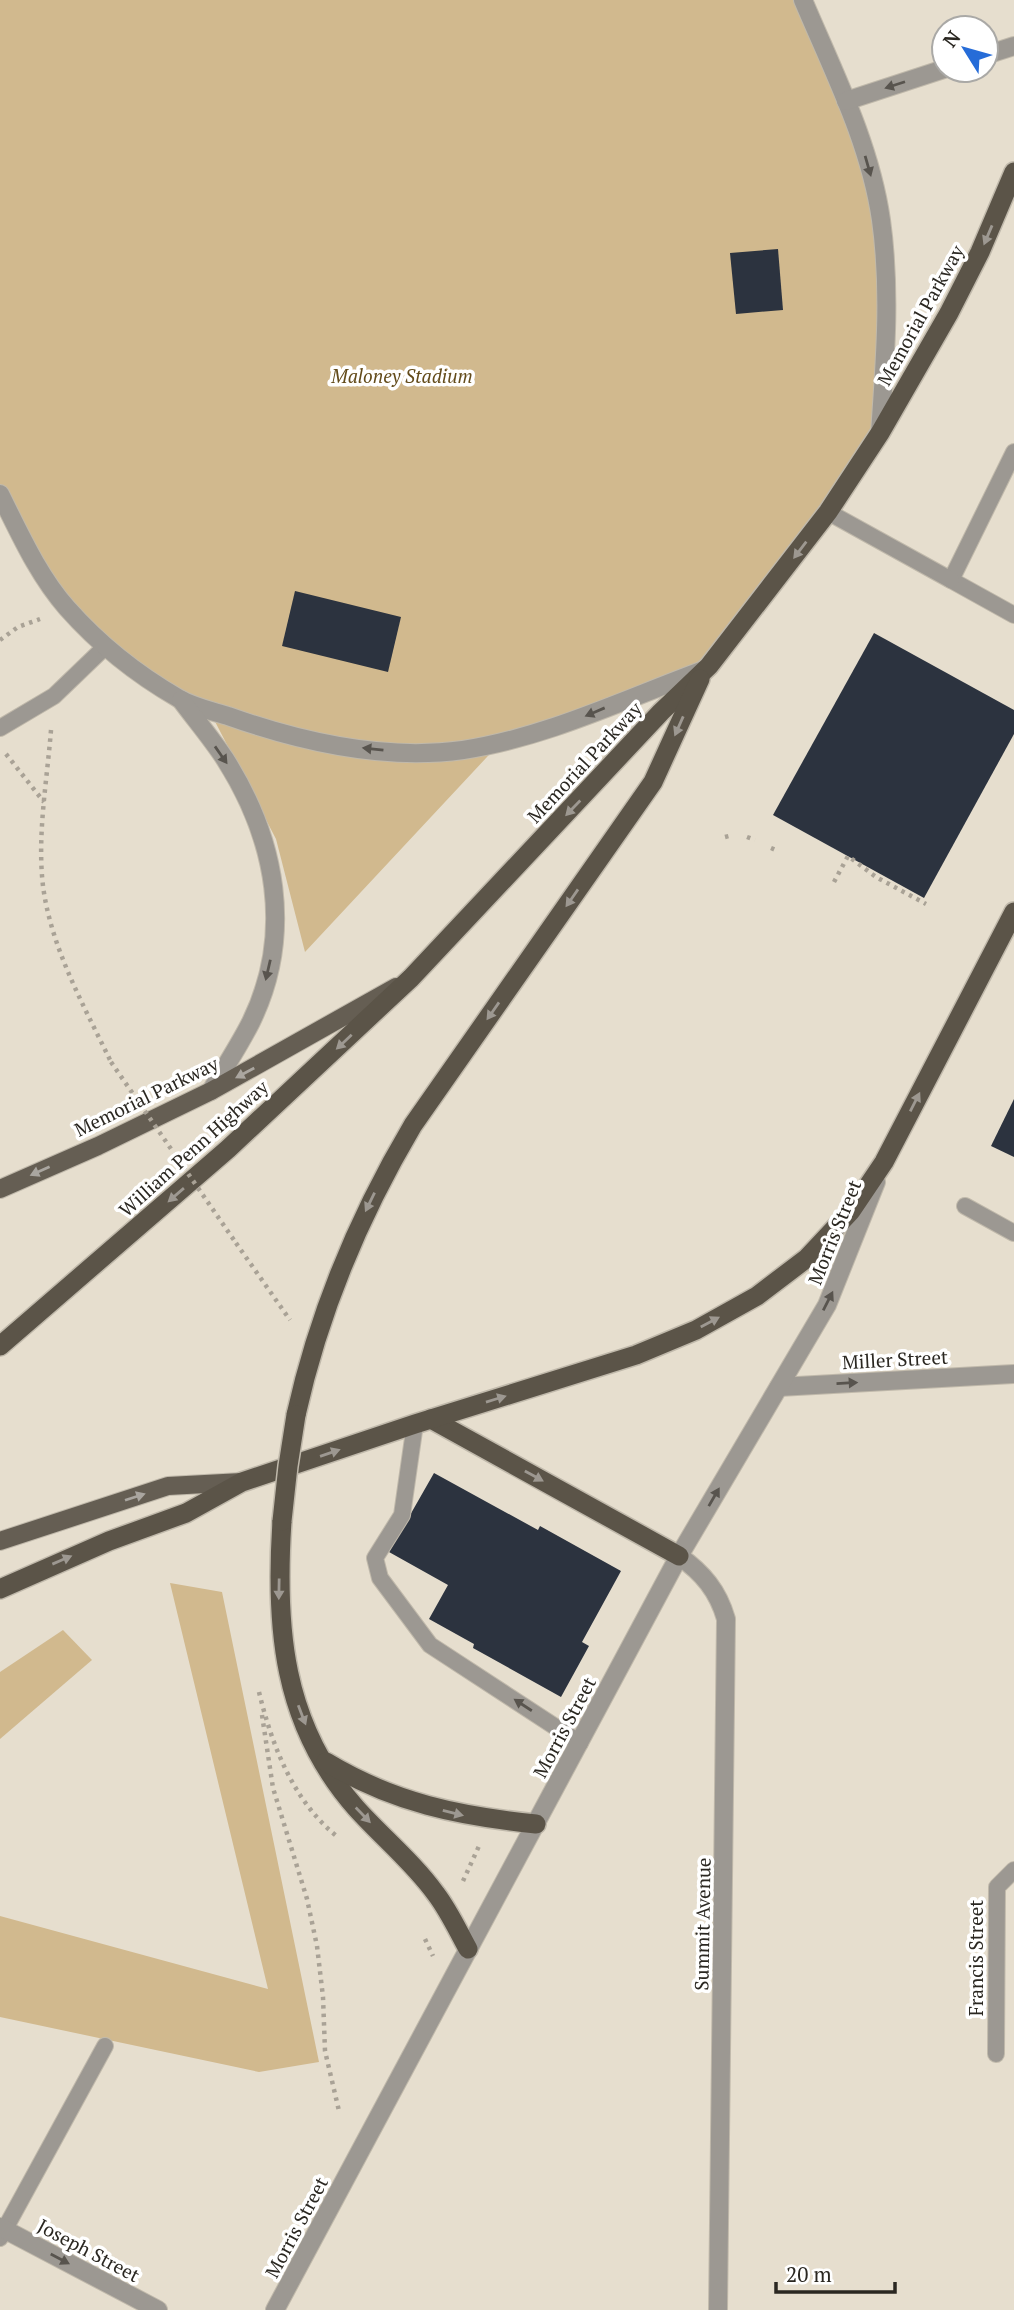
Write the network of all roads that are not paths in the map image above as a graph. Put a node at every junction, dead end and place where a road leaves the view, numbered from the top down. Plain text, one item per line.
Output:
1 (803, 0) edge
2 (930, 74) edge
3 (846, 101) junction
4 (1014, 172) edge
5 (880, 433) junction
6 (1014, 452) edge
7 (0, 494) edge
8 (828, 512) junction
9 (951, 580) junction
10 (1014, 615) edge
11 (106, 646) junction
12 (704, 670) junction
13 (181, 700) junction
14 (0, 728) edge
15 (1014, 912) edge
16 (411, 978) junction
17 (211, 1091) junction
18 (884, 1162) junction
19 (0, 1189) edge
20 (965, 1206) dead end
21 (1014, 1233) edge
22 (0, 1346) edge
23 (1014, 1374) edge
24 (779, 1387) junction
25 (423, 1421) junction
26 (242, 1482) junction
27 (0, 1541) edge
28 (680, 1556) junction
29 (0, 1588) edge
30 (580, 1742) junction
31 (322, 1760) junction
32 (536, 1824) junction
33 (1014, 1870) edge
34 (468, 1950) junction
35 (105, 2046) dead end
36 (996, 2054) dead end
37 (1, 2231) edge
38 (158, 2310) edge
39 (275, 2310) edge
40 (718, 2310) edge

1 - 3 street
2 -> 3 street
3 -> 5 street
4 -> 5 highway, Memorial Parkway
5 - 8 highway, Memorial Parkway
6 - 9 lane
7 - 11 street
8 - 9 lane
8 -> 12 highway, Memorial Parkway
9 - 10 lane
11 - 13 street
11 - 14 lane
12 -> 13 street
12 -> 16 highway, Memorial Parkway
12 -> 31 highway, bridge
13 -> 17 street
18 -> 15 highway
16 -> 17 main road, Memorial Parkway
16 -> 22 highway, William Penn Highway
17 -> 19 main road, Memorial Parkway
24 -> 18 street, Morris Street
25 -> 18 highway
20 - 21 lane
24 -> 23 street, Miller Street
28 -> 24 street, Morris Street
26 -> 25 highway
25 -> 28 highway
30 -> 25 lane
27 -> 26 main road
29 -> 26 highway
28 - 30 street, Morris Street
28 - 40 street, Summit Avenue
30 - 32 street, Morris Street
31 -> 32 highway
31 -> 34 highway
32 - 34 street, Morris Street
33 - 36 lane, Francis Street
34 - 39 street, Morris Street
35 - 37 lane
37 -> 38 street, Joseph Street

